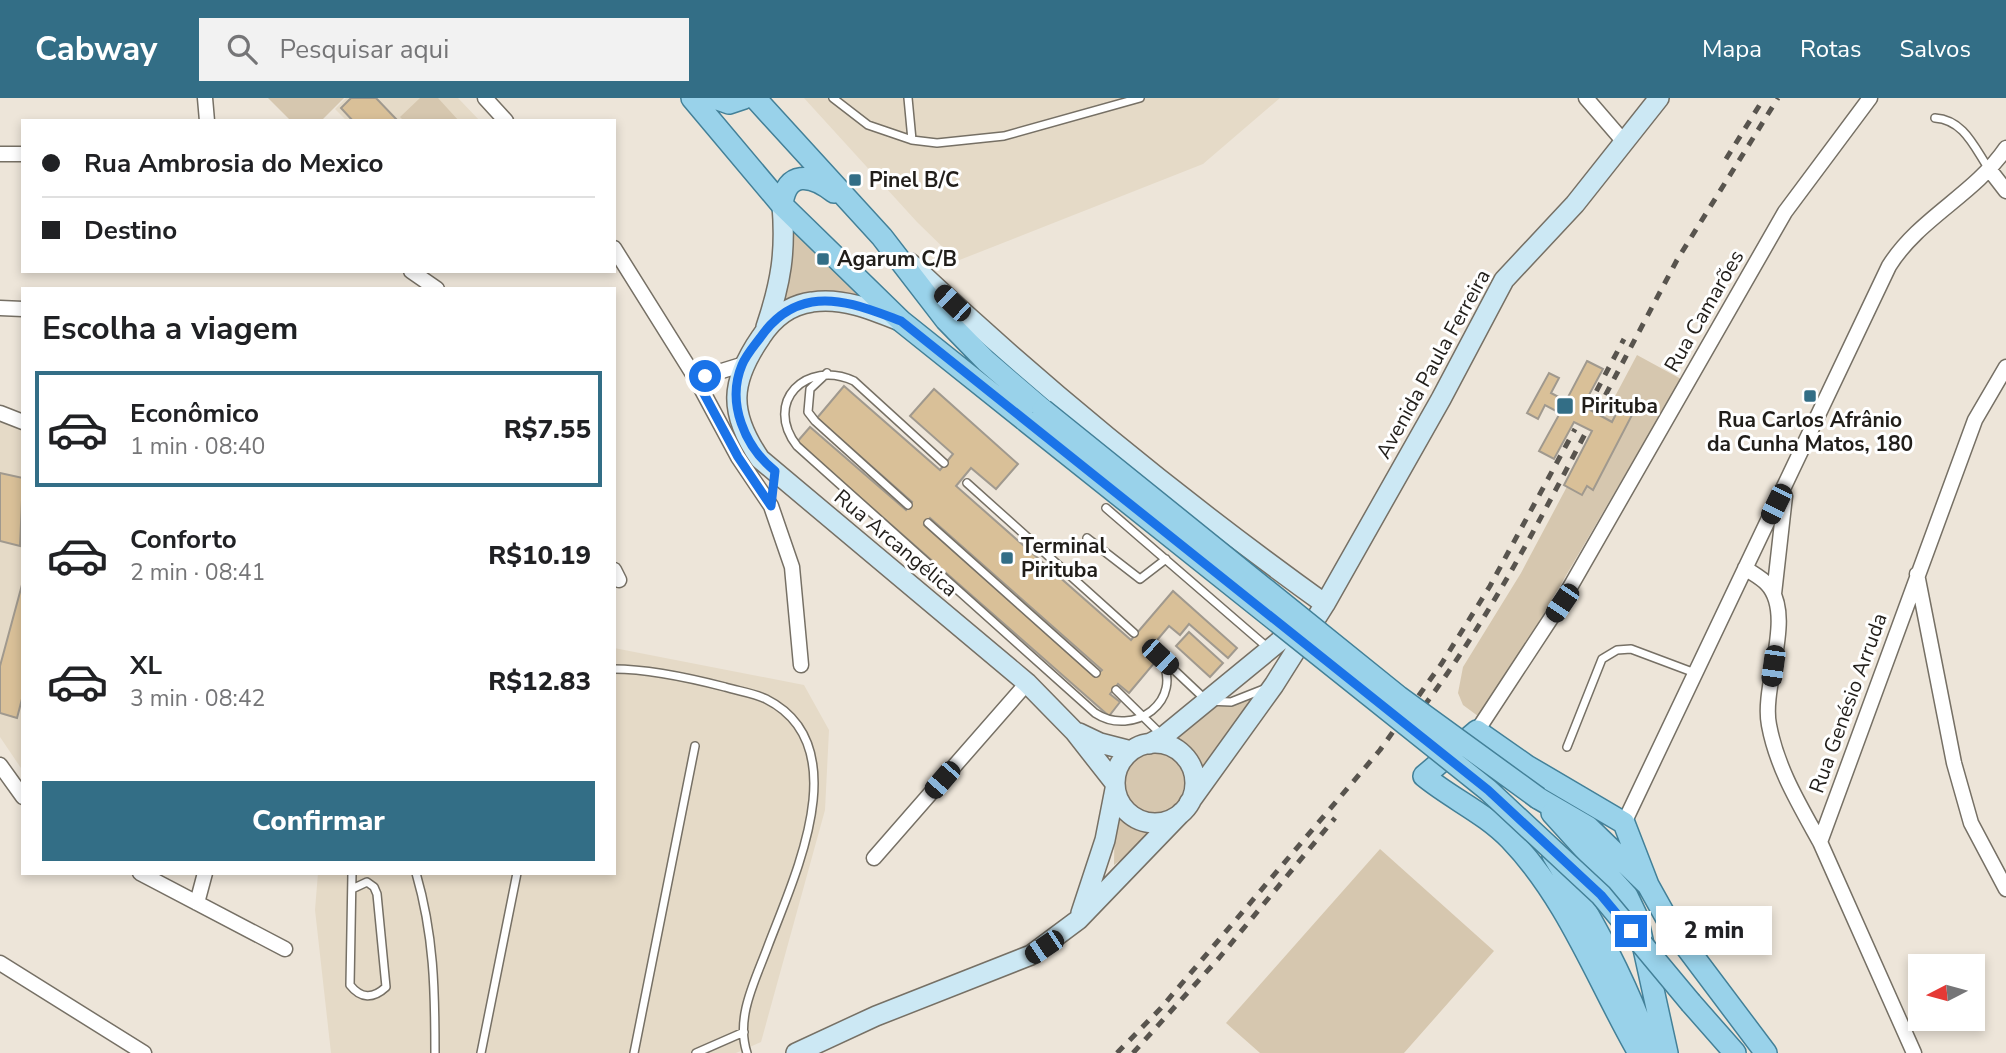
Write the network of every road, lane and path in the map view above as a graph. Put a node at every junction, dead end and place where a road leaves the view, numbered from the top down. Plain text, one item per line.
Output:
1 (205, 98) edge
2 (485, 98) edge
3 (692, 98) edge
4 (715, 98) edge
5 (744, 98) edge
6 (755, 98) edge
7 (833, 98) edge
8 (908, 98) edge
9 (1140, 98) edge
10 (1586, 98) edge
11 (1659, 98) edge
12 (1870, 98) edge
13 (1935, 118) dead end
14 (207, 119) edge
15 (504, 119) edge
16 (912, 139) junction
17 (1624, 142) junction
18 (2006, 148) edge
19 (0, 154) edge
20 (21, 154) edge
21 (1989, 169) junction
22 (2006, 191) edge
23 (782, 205) junction
24 (860, 212) junction
25 (883, 237) junction
26 (616, 251) edge
27 (414, 273) edge
28 (434, 287) edge
29 (0, 308) edge
30 (21, 309) edge
31 (901, 321) junction
32 (765, 330) junction
33 (741, 365) junction
34 (2006, 368) edge
35 (827, 373) junction
36 (696, 379) junction
37 (0, 413) edge
38 (1035, 415) junction
39 (21, 421) edge
40 (944, 463) dead end
41 (775, 471) junction
42 (1786, 482) junction
43 (967, 483) dead end
44 (908, 505) dead end
45 (771, 506) junction
46 (1106, 508) dead end
47 (928, 523) dead end
48 (1087, 538) dead end
49 (1166, 559) junction
50 (1745, 568) junction
51 (1917, 574) junction
52 (1774, 596) junction
53 (1325, 604) junction
54 (1135, 633) dead end
55 (1152, 649) dead end
56 (1270, 650) junction
57 (1160, 657) junction
58 (801, 665) dead end
59 (616, 669) edge
60 (1096, 673) dead end
61 (1695, 673) junction
62 (1027, 683) junction
63 (1273, 685) junction
64 (1115, 690) dead end
65 (1208, 701) junction
66 (1144, 716) junction
67 (1074, 731) junction
68 (1477, 731) junction
69 (1148, 743) junction
70 (695, 746) dead end
71 (1567, 747) dead end
72 (0, 765) edge
73 (1115, 785) junction
74 (21, 794) edge
75 (1186, 807) junction
76 (1559, 816) junction
77 (1623, 823) junction
78 (1588, 827) junction
79 (1544, 840) junction
80 (1820, 842) junction
81 (874, 858) dead end
82 (144, 875) edge
83 (204, 875) edge
84 (352, 875) edge
85 (417, 875) edge
86 (517, 875) edge
87 (1647, 886) junction
88 (352, 888) junction
89 (2006, 889) edge
90 (197, 903) junction
91 (1079, 920) junction
92 (285, 949) dead end
93 (3, 967) edge
94 (744, 1032) junction
95 (820, 1046) edge
96 (144, 1053) edge
97 (435, 1053) edge
98 (481, 1053) edge
99 (634, 1053) edge
100 (695, 1053) edge
101 (747, 1053) edge
102 (796, 1053) edge
103 (1639, 1053) edge
104 (1651, 1053) edge
105 (1667, 1053) edge
106 (1735, 1053) edge
107 (1766, 1053) edge
108 (1914, 1053) edge

1 - 14 street
2 - 15 street
3 - 23 main road
4 - 5 main road
6 - 24 main road
7 - 16 lane
8 - 16 lane
9 - 16 lane
10 - 17 street
11 - 17 main road, Avenida Paula Ferreira
12 - 68 street, Rua Camarões
13 - 21 lane
17 - 53 main road, Avenida Paula Ferreira
18 - 21 street
19 - 20 street
21 - 22 street
21 - 42 street
23 - 24 main road
23 - 31 main road
23 - 32 main road
24 - 25 main road
25 - 38 main road
25 - 53 main road
26 - 36 street
27 - 28 street
29 - 30 street
31 - 32 main road
31 - 38 main road
32 - 33 main road
33 - 36 street
33 - 41 main road, Rua Arcangélica
34 - 51 street, Rua Genésio Arruda
35 - 40 lane
35 - 44 lane
35 - 66 lane
36 - 45 street
37 - 39 street
38 - 76 main road, bridge
38 - 79 main road, bridge
41 - 45 street
41 - 62 main road, Rua Arcangélica
42 - 50 street
42 - 52 street
43 - 54 lane
45 - 58 street
46 - 49 lane
47 - 60 lane
48 - 49 lane
49 - 56 lane
50 - 52 street
50 - 61 street
51 - 80 street, Rua Genésio Arruda
51 - 89 street
52 - 80 street
53 - 56 main road
53 - 63 main road, Avenida Paula Ferreira
55 - 57 lane
56 - 65 main road
57 - 65 lane
57 - 66 lane
59 - 94 lane
61 - 71 lane
61 - 77 street
62 - 67 main road, Rua Arcangélica
62 - 81 street
63 - 65 lane
63 - 75 main road, Avenida Paula Ferreira
64 - 66 lane
65 - 69 main road
66 - 69 lane
67 - 69 main road, Rua Arcangélica
67 - 73 main road, Rua Arcangélica
68 - 77 main road
68 - 103 main road
69 - 73 main road
69 - 75 main road
70 - 99 lane
72 - 74 street
73 - 75 main road
73 - 91 main road
75 - 91 main road, Avenida Paula Ferreira
76 - 78 main road
76 - 105 main road
77 - 78 main road
77 - 87 main road
78 - 87 main road
79 - 104 main road, bridge
79 - 106 main road, bridge
80 - 108 street
82 - 90 street
83 - 90 street
84 - 88 lane
85 - 97 lane
86 - 98 lane
87 - 107 main road
88 - 88 lane
90 - 92 street
91 - 95 main road, Avenida Paula Ferreira
93 - 96 street
94 - 100 lane
94 - 101 lane
95 - 102 main road, Avenida Paula Ferreira

